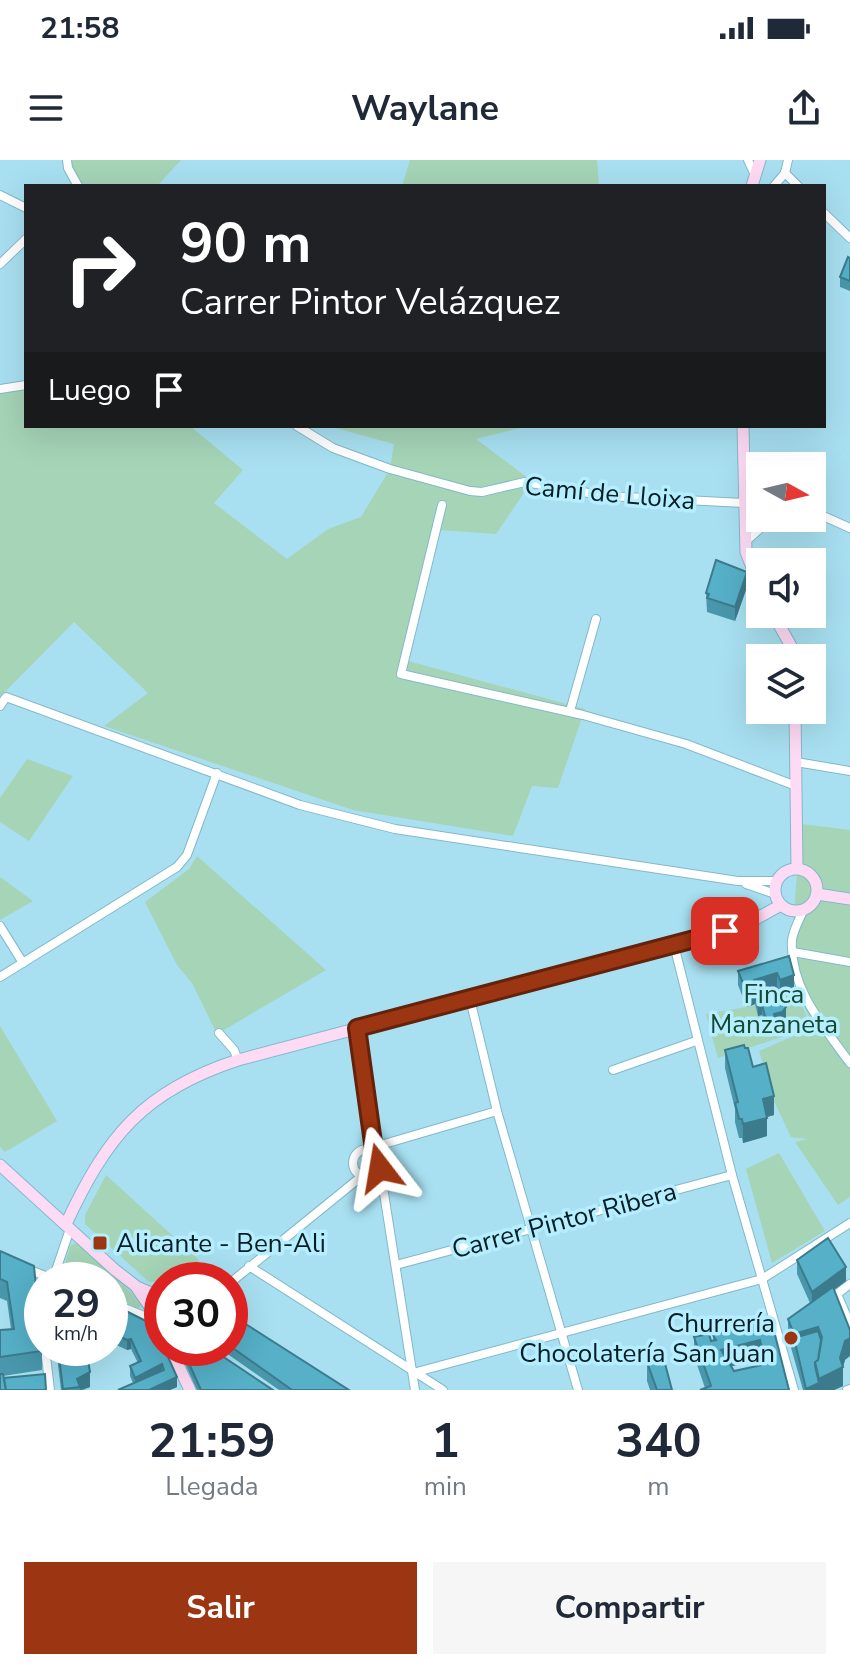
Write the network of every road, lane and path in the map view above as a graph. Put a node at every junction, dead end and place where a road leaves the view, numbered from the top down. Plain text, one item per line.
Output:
1 (67, 160) edge
2 (748, 160) edge
3 (760, 160) edge
4 (788, 160) edge
5 (785, 173) junction
6 (754, 181) edge
7 (77, 184) edge
8 (776, 184) edge
9 (796, 184) edge
10 (0, 195) edge
11 (24, 207) edge
12 (826, 215) edge
13 (850, 238) edge
14 (24, 241) edge
15 (0, 264) edge
16 (24, 385) edge
17 (0, 389) edge
18 (300, 428) edge
19 (743, 428) edge
20 (442, 505) dead end
21 (744, 506) junction
22 (826, 517) edge
23 (850, 528) edge
24 (756, 532) edge
25 (745, 542) junction
26 (746, 548) edge
27 (596, 619) dead end
28 (0, 706) edge
29 (570, 711) junction
30 (795, 724) edge
31 (796, 762) junction
32 (850, 771) edge
33 (217, 773) junction
34 (796, 786) junction
35 (797, 868) junction
36 (738, 881) junction
37 (777, 881) junction
38 (817, 894) junction
39 (850, 899) edge
40 (778, 900) junction
41 (803, 911) junction
42 (0, 926) edge
43 (674, 945) junction
44 (793, 952) junction
45 (850, 962) edge
46 (23, 963) junction
47 (0, 977) edge
48 (470, 999) junction
49 (357, 1028) junction
50 (219, 1033) dead end
51 (696, 1041) junction
52 (238, 1060) junction
53 (850, 1063) edge
54 (613, 1070) dead end
55 (497, 1111) junction
56 (374, 1149) junction
57 (0, 1165) edge
58 (380, 1168) junction
59 (732, 1175) junction
60 (362, 1176) junction
61 (850, 1223) edge
62 (68, 1226) junction
63 (531, 1228) junction
64 (55, 1262) edge
65 (396, 1265) junction
66 (249, 1266) joint
67 (762, 1279) junction
68 (850, 1284) edge
69 (137, 1287) junction
70 (144, 1290) edge
71 (837, 1294) junction
72 (144, 1300) edge
73 (825, 1303) edge
74 (850, 1324) edge
75 (791, 1328) edge
76 (561, 1333) junction
77 (779, 1336) junction
78 (47, 1366) edge
79 (179, 1366) edge
80 (413, 1373) junction
81 (49, 1378) junction
82 (37, 1380) edge
83 (50, 1390) edge
84 (190, 1390) edge
85 (415, 1390) edge
86 (443, 1390) edge
87 (578, 1390) edge
88 (794, 1390) edge

1 - 7 street
2 - 6 street
3 - 6 street
4 - 5 street
5 - 8 street
5 - 9 street
10 - 11 street
12 - 13 street
14 - 15 street
16 - 17 street
18 - 21 street, Camí de Lloixa
19 - 21 street
20 - 29 street
21 - 25 street
22 - 23 street
24 - 25 street
25 - 26 street
27 - 29 street
28 - 33 street
29 - 34 street
30 - 31 street
31 - 32 street
31 - 34 street
33 - 36 street
33 - 46 street
34 - 35 street
35 - 37 street
35 - 38 street
36 - 37 street
36 - 40 street
37 - 40 street
38 - 39 street
38 - 41 street
40 - 41 street
40 - 43 street
41 - 44 street
42 - 46 street
43 - 48 street
43 - 51 street
44 - 45 street
44 - 53 street
46 - 47 street
48 - 49 street
48 - 55 street
49 - 52 street
49 - 56 street
50 - 52 street
51 - 54 street
51 - 59 street
52 - 62 street
55 - 56 street
55 - 63 street
56 - 58 street
56 - 60 street
57 - 62 street
58 - 60 street
58 - 65 street
59 - 63 street, Carrer Pintor Ribera
59 - 67 street
60 - 66 street
61 - 67 street
62 - 64 street
62 - 69 street
63 - 65 street, Carrer Pintor Ribera
63 - 76 street
65 - 80 street
66 - 80 street
67 - 76 street
67 - 77 street
68 - 71 street
69 - 70 street
69 - 72 street
71 - 73 street
71 - 74 street
75 - 77 street
76 - 80 street
76 - 87 street
77 - 88 street
78 - 81 street
79 - 84 street
80 - 85 street
80 - 86 street
81 - 82 street
81 - 83 street

